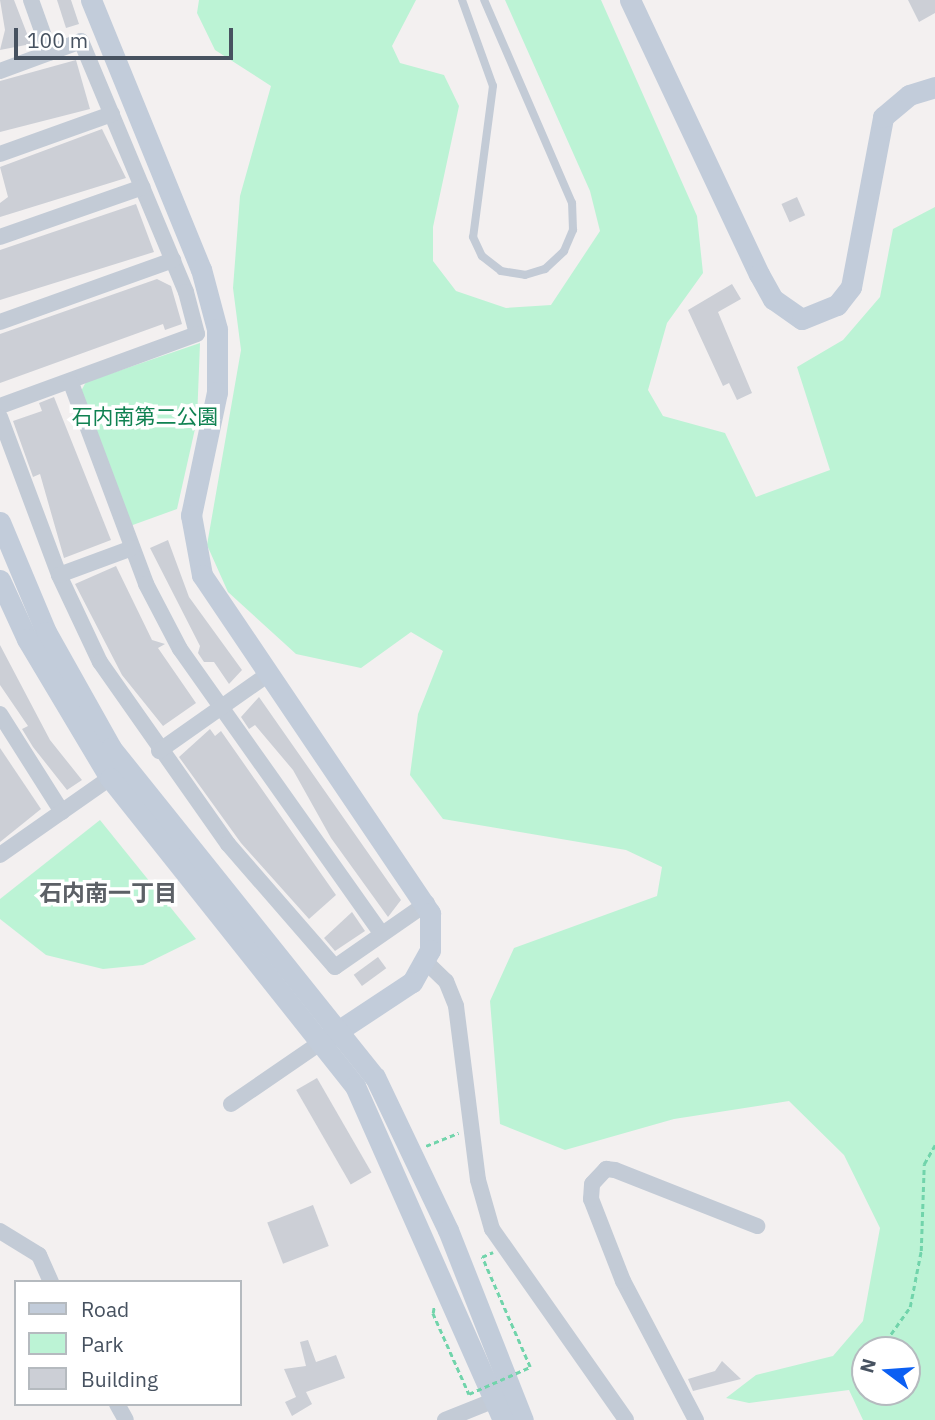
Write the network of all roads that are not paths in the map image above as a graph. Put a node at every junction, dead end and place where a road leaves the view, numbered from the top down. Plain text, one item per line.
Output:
1 (31, 0) edge
2 (91, 0) edge
3 (462, 0) edge
4 (484, 0) edge
5 (630, 0) edge
6 (50, 53) junction
7 (0, 71) edge
8 (935, 87) edge
9 (112, 114) junction
10 (0, 154) edge
11 (143, 187) junction
12 (0, 237) edge
13 (173, 260) junction
14 (0, 322) edge
15 (71, 383) junction
16 (0, 406) edge
17 (0, 417) edge
18 (2, 532) edge
19 (132, 548) junction
20 (59, 575) junction
21 (0, 580) edge
22 (267, 675) junction
23 (221, 707) junction
24 (0, 713) edge
25 (159, 751) junction
26 (110, 778) junction
27 (62, 813) junction
28 (0, 855) edge
29 (427, 903) junction
30 (381, 933) junction
31 (426, 962) junction
32 (342, 1030) junction
33 (323, 1041) junction
34 (231, 1104) dead end
35 (757, 1226) dead end
36 (0, 1231) edge
37 (50, 1280) edge
38 (499, 1410) edge
39 (445, 1420) edge
40 (523, 1420) edge
41 (626, 1420) edge
42 (696, 1420) edge

1 - 6 street
2 - 22 street
3 - 4 lane
5 - 8 street
6 - 7 street
6 - 9 street
9 - 10 street
9 - 11 street
11 - 12 street
11 - 13 street
13 - 14 street
13 - 15 street
15 - 16 street
15 - 19 street
17 - 20 street
18 - 32 street
19 - 20 street
19 - 23 street
20 - 25 street
21 - 26 street
22 - 23 street
22 - 29 street
23 - 25 street
23 - 30 street
24 - 27 street
25 - 30 street
26 - 27 street
26 - 33 street
27 - 28 street
29 - 30 street
29 - 31 street
31 - 32 street
31 - 41 street
32 - 33 street
32 - 40 street
33 - 34 street
33 - 38 street
35 - 42 street
36 - 37 street
38 - 39 street

